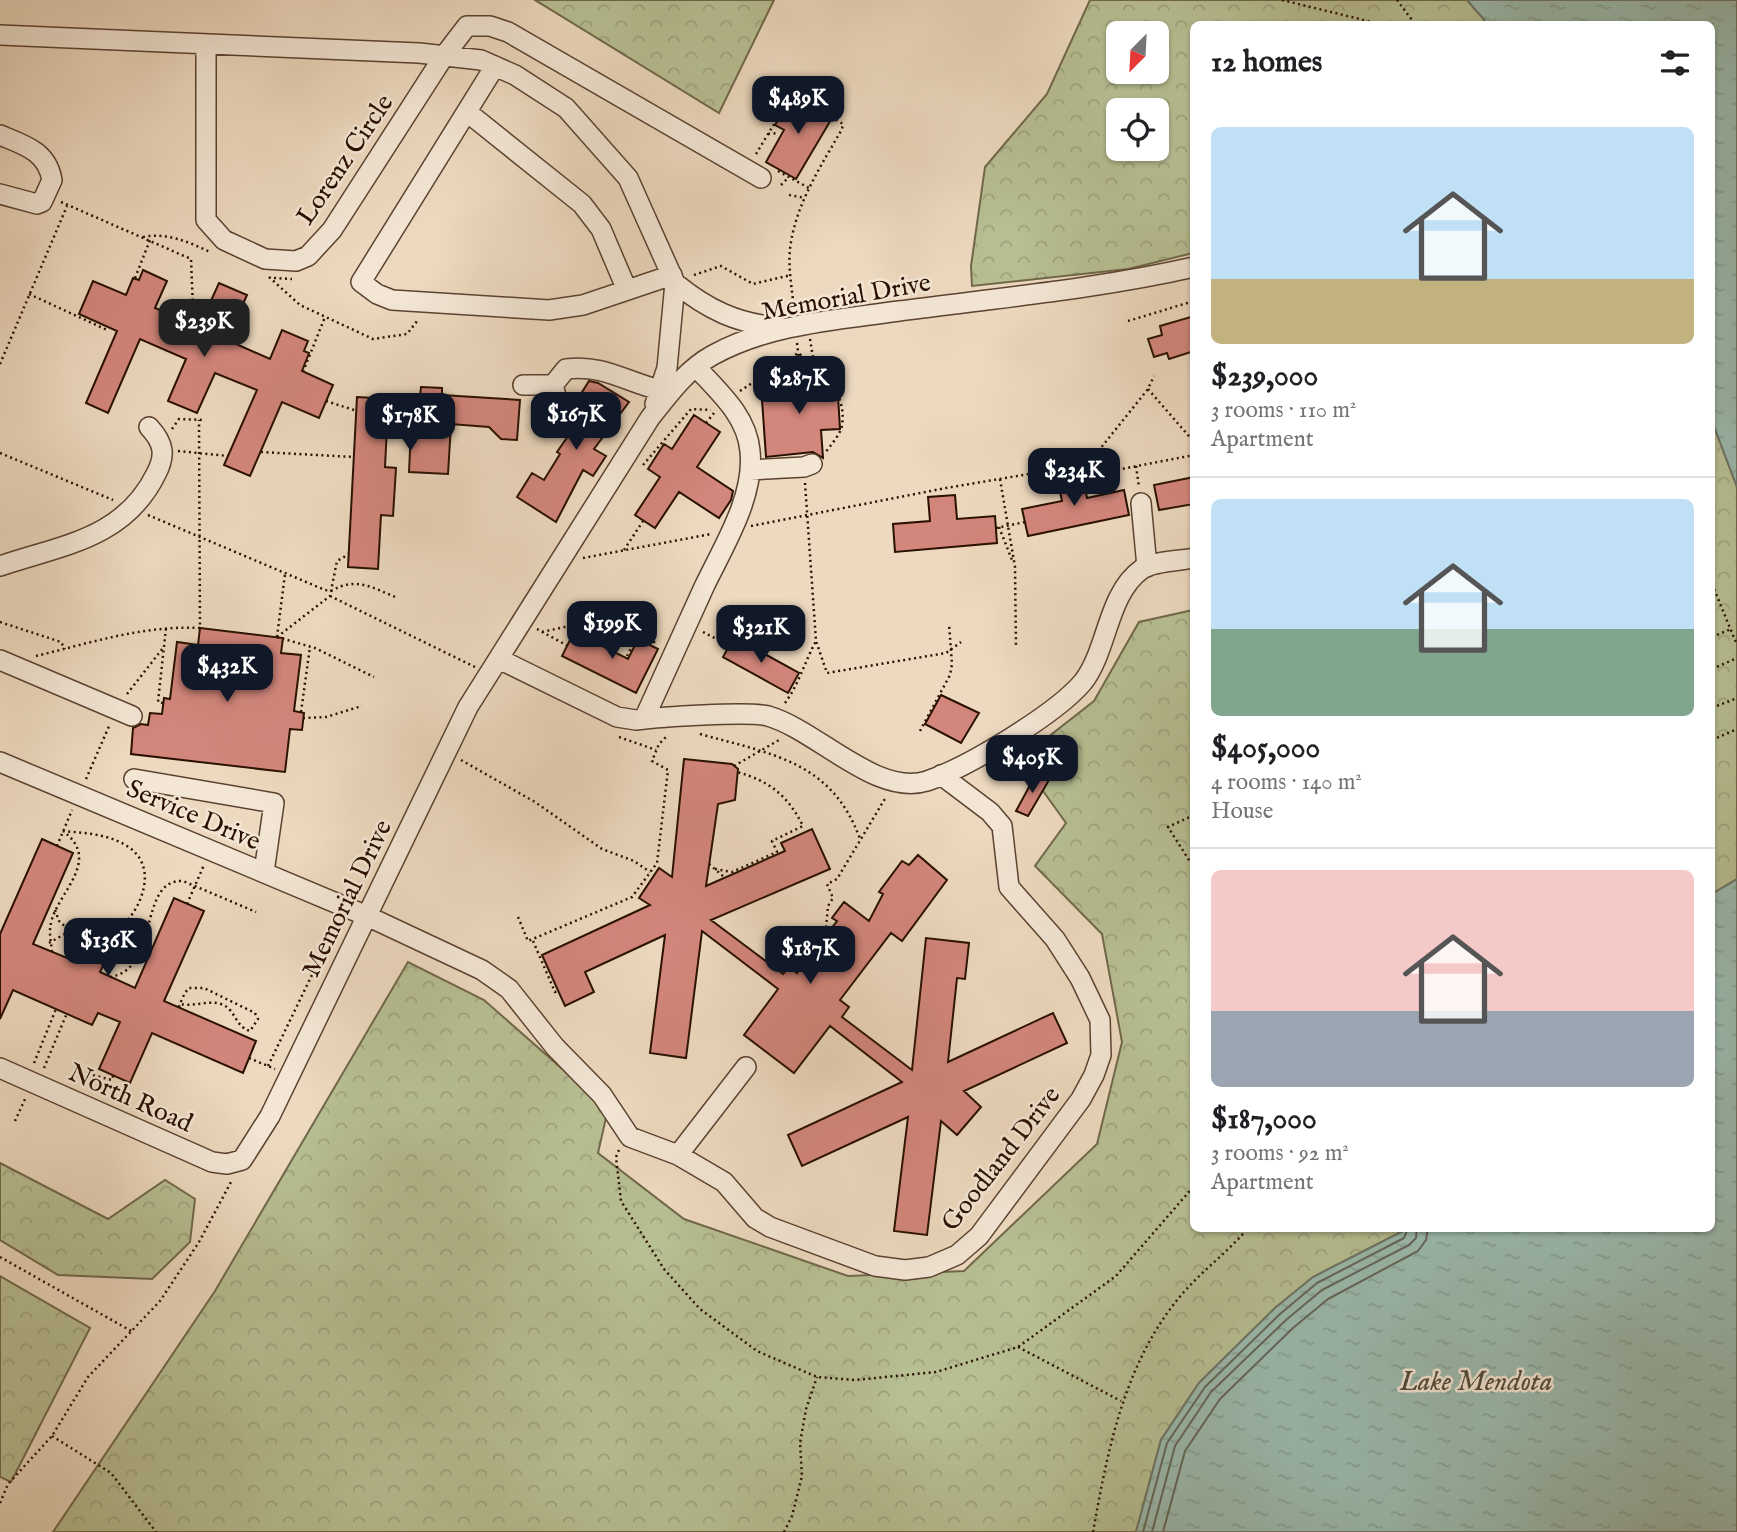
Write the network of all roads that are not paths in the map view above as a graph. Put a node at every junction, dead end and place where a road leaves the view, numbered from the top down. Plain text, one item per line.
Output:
1 (0, 35) edge
2 (206, 44) junction
3 (444, 56) junction
4 (495, 66) junction
5 (467, 111) junction
6 (0, 135) edge
7 (769, 174) road end
8 (0, 194) edge
9 (1190, 268) edge
10 (674, 279) junction
11 (627, 290) junction
12 (798, 326) junction
13 (696, 367) junction
14 (523, 385) dead end
15 (660, 390) junction
16 (650, 418) junction
17 (158, 440) road end
18 (814, 461) road end
19 (750, 470) junction
20 (1141, 503) dead end
21 (1190, 559) edge
22 (0, 565) edge
23 (1147, 567) junction
24 (499, 659) junction
25 (8, 663) edge
26 (124, 713) road end
27 (644, 719) junction
28 (0, 762) edge
29 (941, 775) junction
30 (134, 779) dead end
31 (264, 872) junction
32 (368, 916) junction
33 (746, 1068) dead end
34 (0, 1069) edge
35 (678, 1156) junction
36 (243, 1160) joint

1 - 2 lane
2 - 3 lane
2 - 3 lane, Lorenz Circle
3 - 4 lane
3 - 7 lane, Lorenz Circle
4 - 5 lane
4 - 10 lane
5 - 11 lane
5 - 11 lane
6 - 8 lane
9 - 12 lane, Memorial Drive
10 - 11 lane
10 - 12 lane
10 - 15 lane
12 - 13 lane, Memorial Drive
13 - 16 lane, Memorial Drive
13 - 19 lane
14 - 15 lane
15 - 16 lane
16 - 24 lane, Memorial Drive
17 - 22 lane
18 - 19 lane
19 - 27 lane
20 - 23 lane
21 - 23 lane
23 - 29 lane
24 - 27 lane
24 - 32 lane, Memorial Drive
25 - 26 lane
27 - 29 lane
28 - 31 lane, Service Drive
29 - 35 lane, Goodland Drive
30 - 31 lane
31 - 32 lane, Service Drive
32 - 35 lane, Goodland Drive
32 - 36 lane, Memorial Drive
33 - 35 lane
34 - 36 lane, North Road

